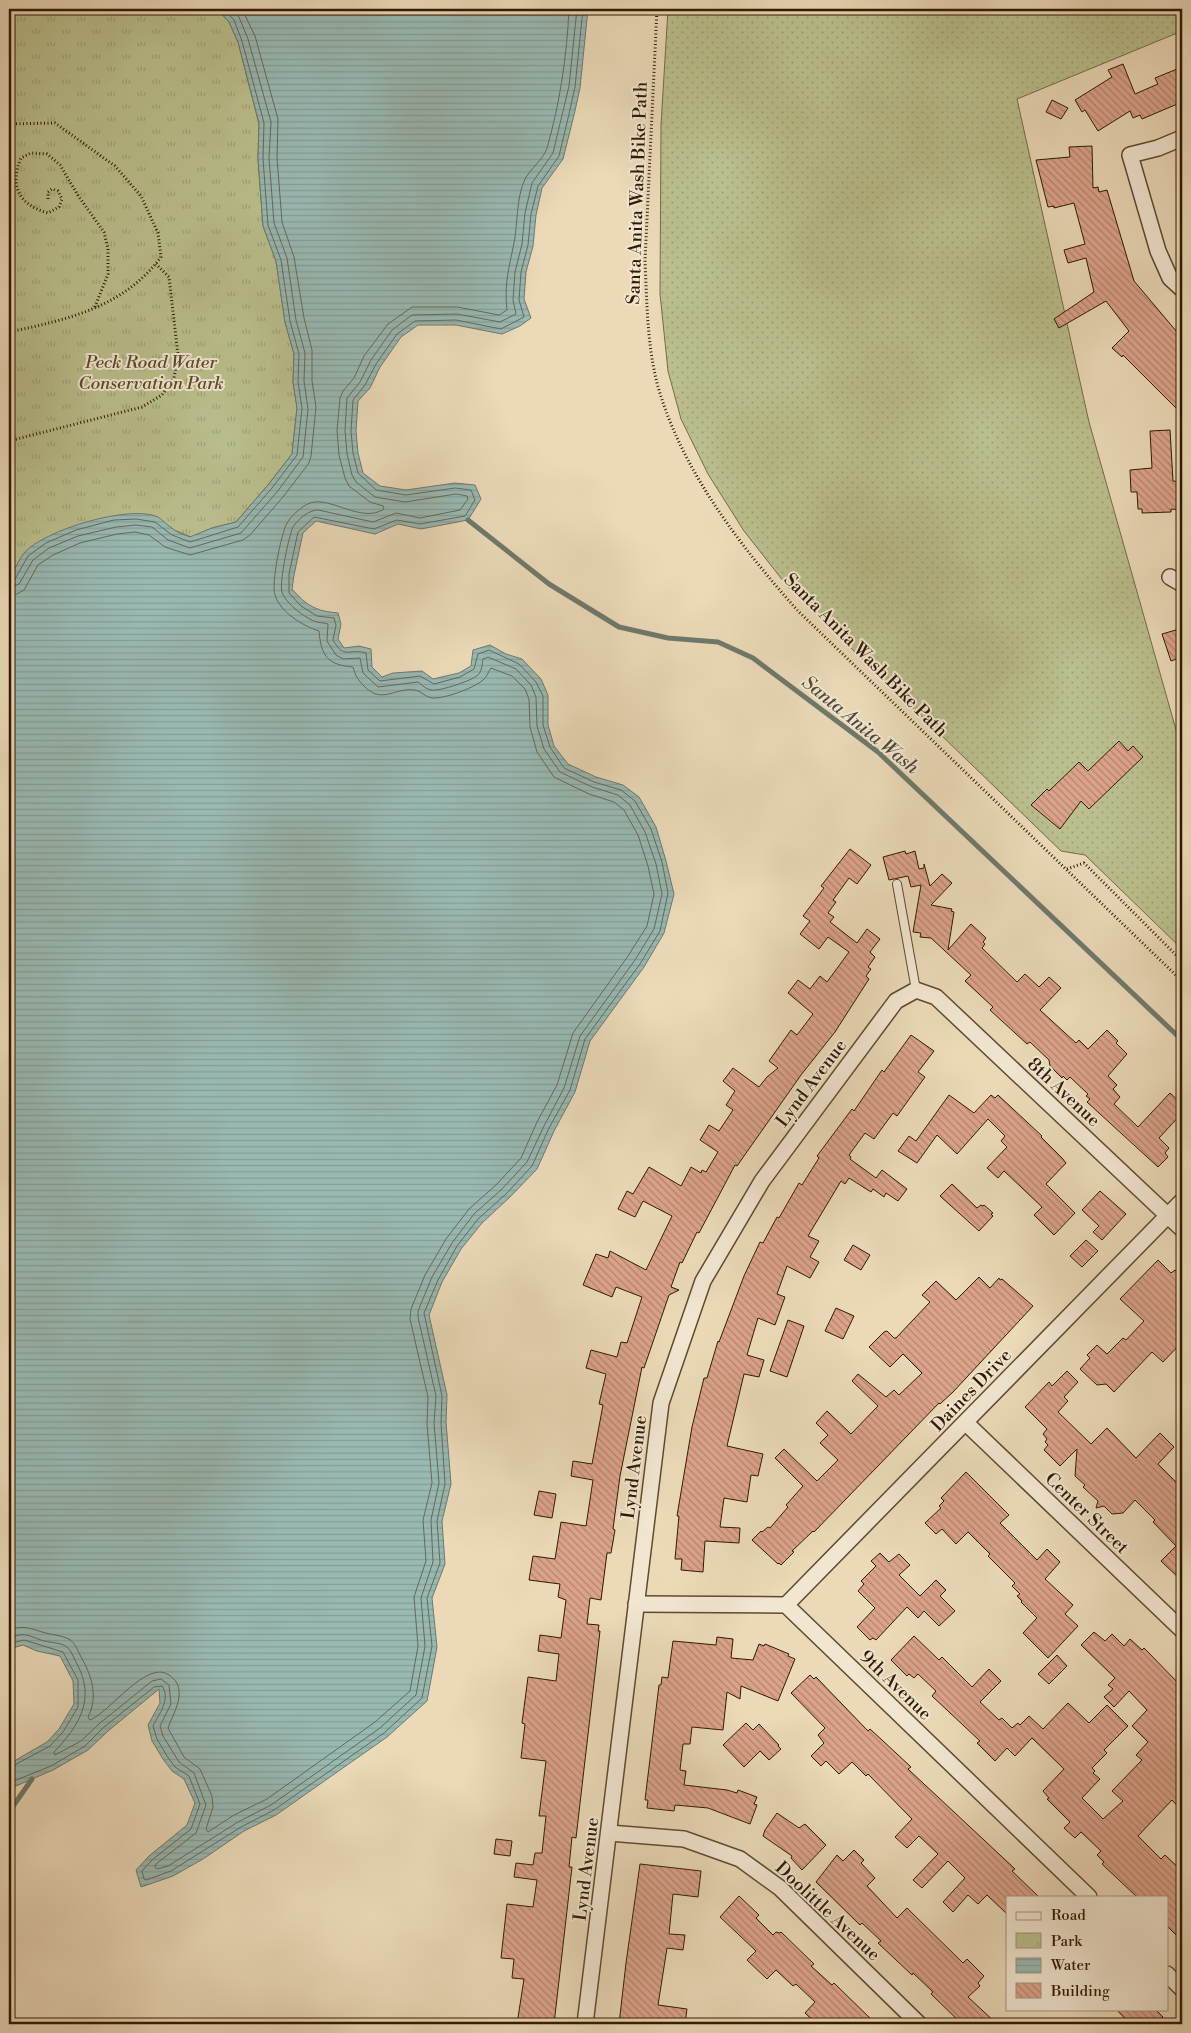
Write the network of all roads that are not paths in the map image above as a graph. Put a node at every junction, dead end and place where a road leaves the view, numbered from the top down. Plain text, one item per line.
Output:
1 (1182, 138) edge
2 (1182, 289) edge
3 (896, 884) dead end
4 (916, 990) junction
5 (1182, 1201) edge
6 (1168, 1216) junction
7 (1182, 1229) edge
8 (966, 1423) junction
9 (636, 1604) junction
10 (786, 1605) junction
11 (1182, 1630) edge
12 (609, 1833) junction
13 (1088, 1896) edge
14 (1168, 1975) edge
15 (1182, 1989) edge
16 (585, 2024) edge
17 (919, 2024) edge

1 - 2 street
3 - 4 lane
4 - 6 street, 8th Avenue
4 - 9 street, Lynd Avenue
5 - 6 street, Daines Drive
6 - 7 street, 8th Avenue
6 - 8 street, Daines Drive
8 - 10 street, Daines Drive
8 - 11 street, Center Street
9 - 10 street
9 - 12 street, Lynd Avenue
10 - 13 street, 9th Avenue
12 - 16 street, Lynd Avenue
12 - 17 street, Doolittle Avenue
14 - 15 street

